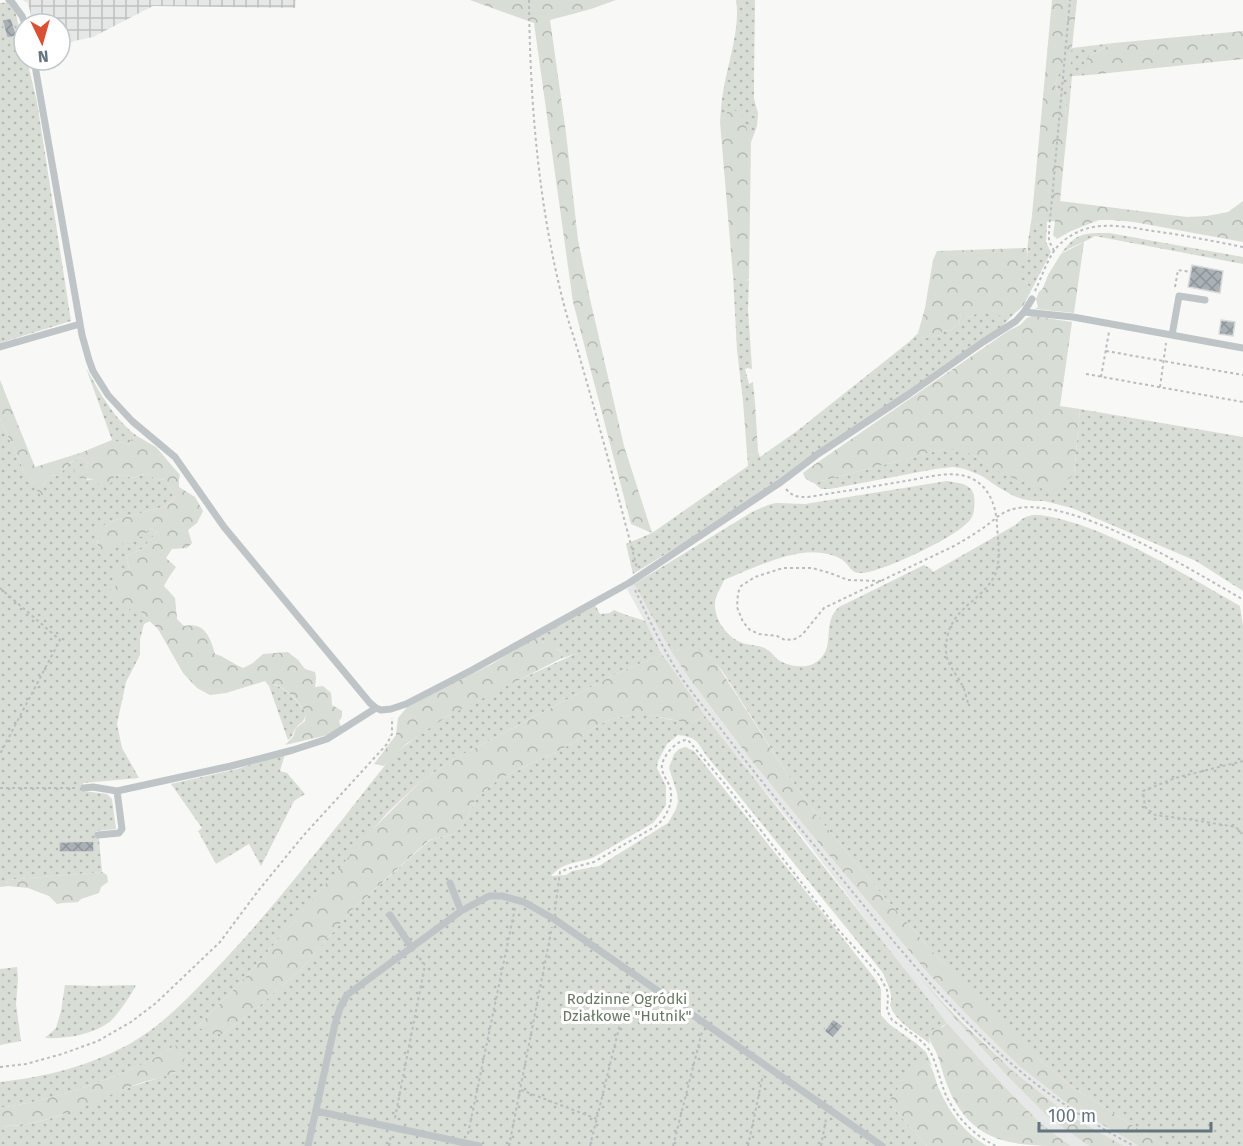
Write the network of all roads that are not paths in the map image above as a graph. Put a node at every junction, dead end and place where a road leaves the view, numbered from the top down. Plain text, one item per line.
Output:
1 (9, 0) edge
2 (19, 12) edge
3 (36, 72) edge
4 (1032, 299) road end
5 (1205, 300) dead end
6 (1024, 312) junction
7 (80, 324) junction
8 (1172, 335) junction
9 (0, 347) edge
10 (1243, 348) edge
11 (376, 708) junction
12 (84, 788) road end
13 (117, 791) junction
14 (98, 835) dead end
15 (450, 883) dead end
16 (461, 911) junction
17 (390, 915) dead end
18 (412, 948) junction
19 (316, 1111) junction
20 (308, 1146) edge
21 (479, 1146) edge
22 (882, 1146) edge

1 - 2 lane
3 - 7 lane
4 - 6 lane
5 - 8 lane
6 - 8 lane
6 - 11 lane
7 - 9 lane
7 - 11 lane
8 - 10 lane
11 - 13 lane
12 - 13 lane
13 - 14 lane
15 - 16 lane
16 - 18 lane
16 - 22 lane
17 - 18 lane
18 - 19 lane
19 - 20 lane
19 - 21 lane

